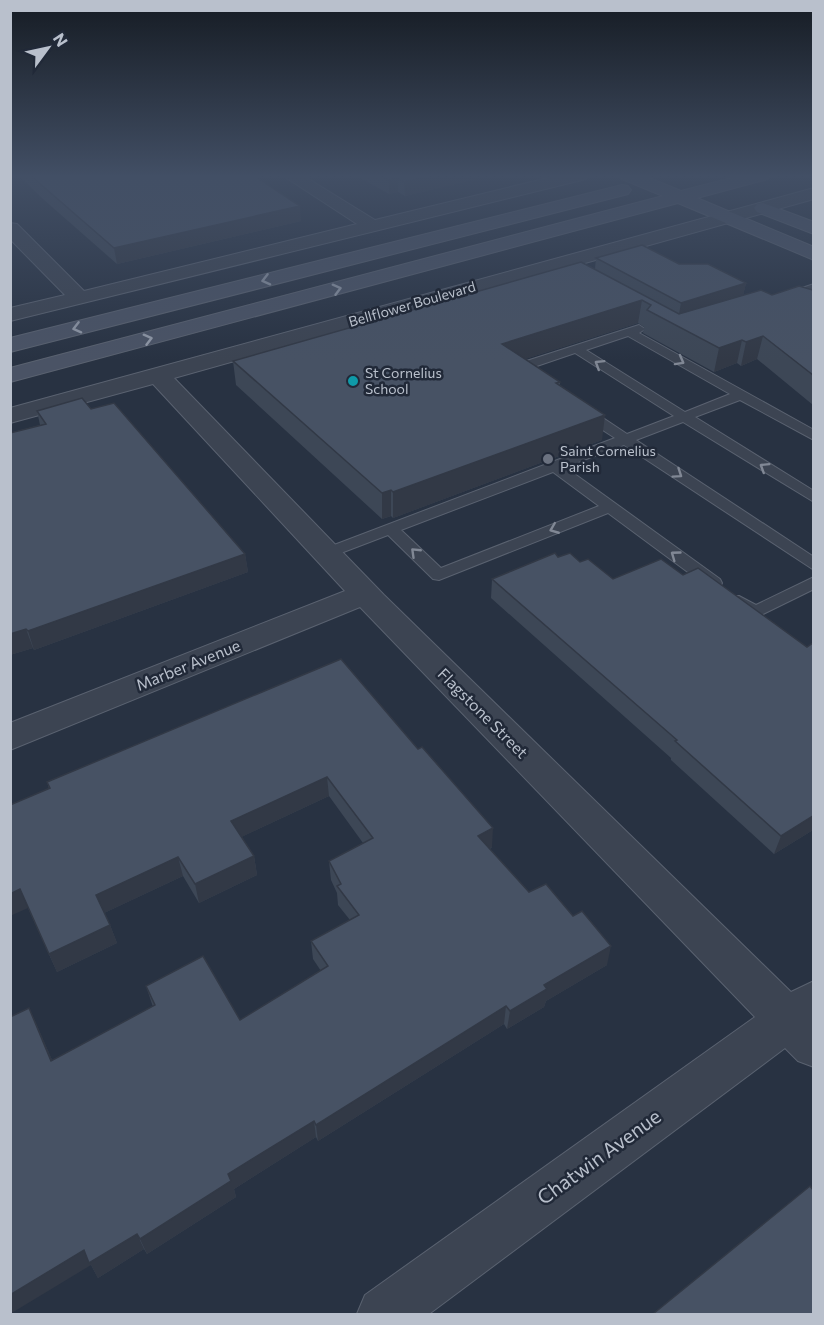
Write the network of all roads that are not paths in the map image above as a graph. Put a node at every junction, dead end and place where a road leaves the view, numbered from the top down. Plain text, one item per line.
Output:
1 (19, 237) edge
2 (324, 237) edge
3 (436, 237) edge
4 (530, 237) edge
5 (661, 237) edge
6 (775, 237) edge
7 (813, 254) edge
8 (813, 287) edge
9 (80, 298) junction
10 (775, 299) edge
11 (10, 315) edge
12 (650, 326) edge
13 (629, 332) junction
14 (10, 345) edge
15 (576, 350) junction
16 (10, 375) edge
17 (158, 375) junction
18 (538, 381) edge
19 (741, 395) junction
20 (567, 400) edge
21 (10, 416) edge
22 (684, 417) junction
23 (813, 436) edge
24 (625, 439) junction
25 (554, 466) junction
26 (813, 498) edge
27 (609, 507) junction
28 (392, 529) junction
29 (327, 553) junction
30 (813, 565) edge
31 (813, 582) edge
32 (364, 594) junction
33 (10, 737) edge
34 (805, 1022) edge
35 (384, 1314) edge

1 - 9 street
2 - 9 street
3 -> 14 main road
16 -> 4 main road, Bellflower Boulevard
5 - 17 street, Bellflower Boulevard
6 - 7 main road
8 - 10 lane
9 - 11 street
12 - 13 lane
13 - 15 lane
13 -> 19 lane
15 - 18 lane
22 -> 15 lane
17 - 21 street, Bellflower Boulevard
17 - 29 street, Flagstone Street
19 - 22 lane
19 - 23 lane
20 - 24 lane
22 - 24 lane
26 -> 22 lane
24 - 25 lane
24 -> 30 lane
25 - 27 lane
25 - 28 lane
27 -> 28 lane
31 -> 27 lane
28 - 29 lane
29 - 32 street, Flagstone Street
32 - 33 street, Marber Avenue
32 - 34 street, Flagstone Street
34 - 35 street, Chatwin Avenue

